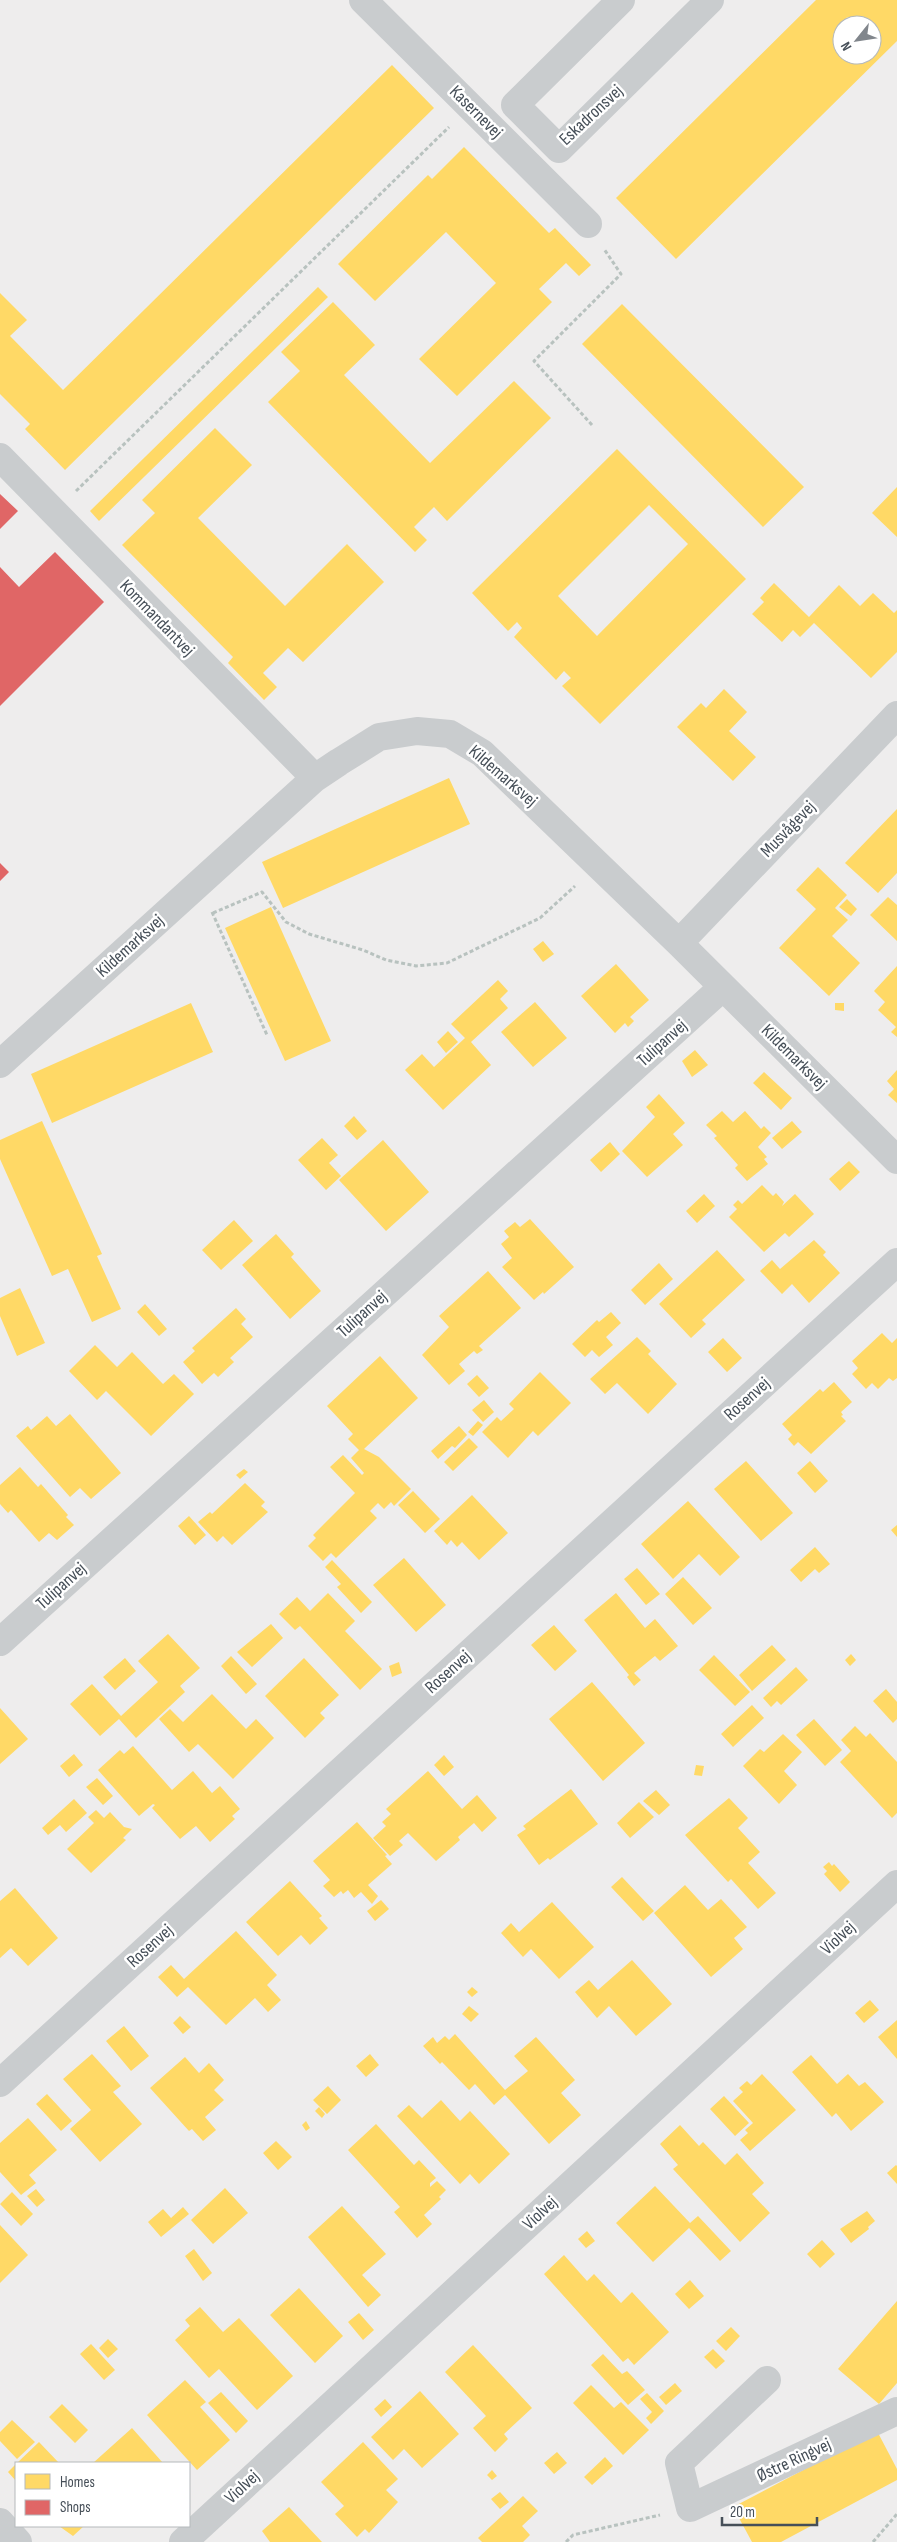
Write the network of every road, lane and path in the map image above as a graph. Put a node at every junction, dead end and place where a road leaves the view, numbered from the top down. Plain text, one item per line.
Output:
1 (621, 0) edge
2 (710, 0) edge
3 (379, 5) edge
4 (470, 106) junction
5 (588, 224) joint
6 (592, 425) dead end
7 (0, 457) edge
8 (54, 512) junction
9 (897, 715) edge
10 (315, 778) junction
11 (597, 864) junction
12 (200, 883) junction
13 (213, 913) junction
14 (679, 942) junction
15 (724, 987) junction
16 (266, 1035) dead end
17 (0, 1064) edge
18 (897, 1160) edge
19 (897, 1262) edge
20 (0, 1642) edge
21 (897, 1884) edge
22 (0, 2083) edge
23 (766, 2380) dead end
24 (897, 2411) edge
25 (690, 2508) junction
26 (897, 2514) edge
27 (0, 2522) edge
28 (18, 2542) edge
29 (183, 2542) edge
30 (566, 2542) edge
31 (873, 2542) edge

1 - 2 street, Eskadronsvej
3 - 4 street, Kasernevej
4 - 5 street, Kasernevej
4 - 8 path
5 - 6 path
7 - 8 street, Kommandantvej
8 - 10 street, Kommandantvej
9 - 14 street, Musvågevej
10 - 11 street, Kildemarksvej
10 - 12 street, Kildemarksvej
11 - 13 path
11 - 14 street, Kildemarksvej
12 - 13 path
12 - 17 street, Kildemarksvej
13 - 16 path
14 - 15 street, Kildemarksvej
15 - 18 street, Kildemarksvej
15 - 20 street, Tulipanvej
19 - 22 street, Rosenvej
21 - 29 street, Violvej
23 - 25 street
24 - 25 street, Østre Ringvej
25 - 30 path
26 - 31 path
27 - 28 street

